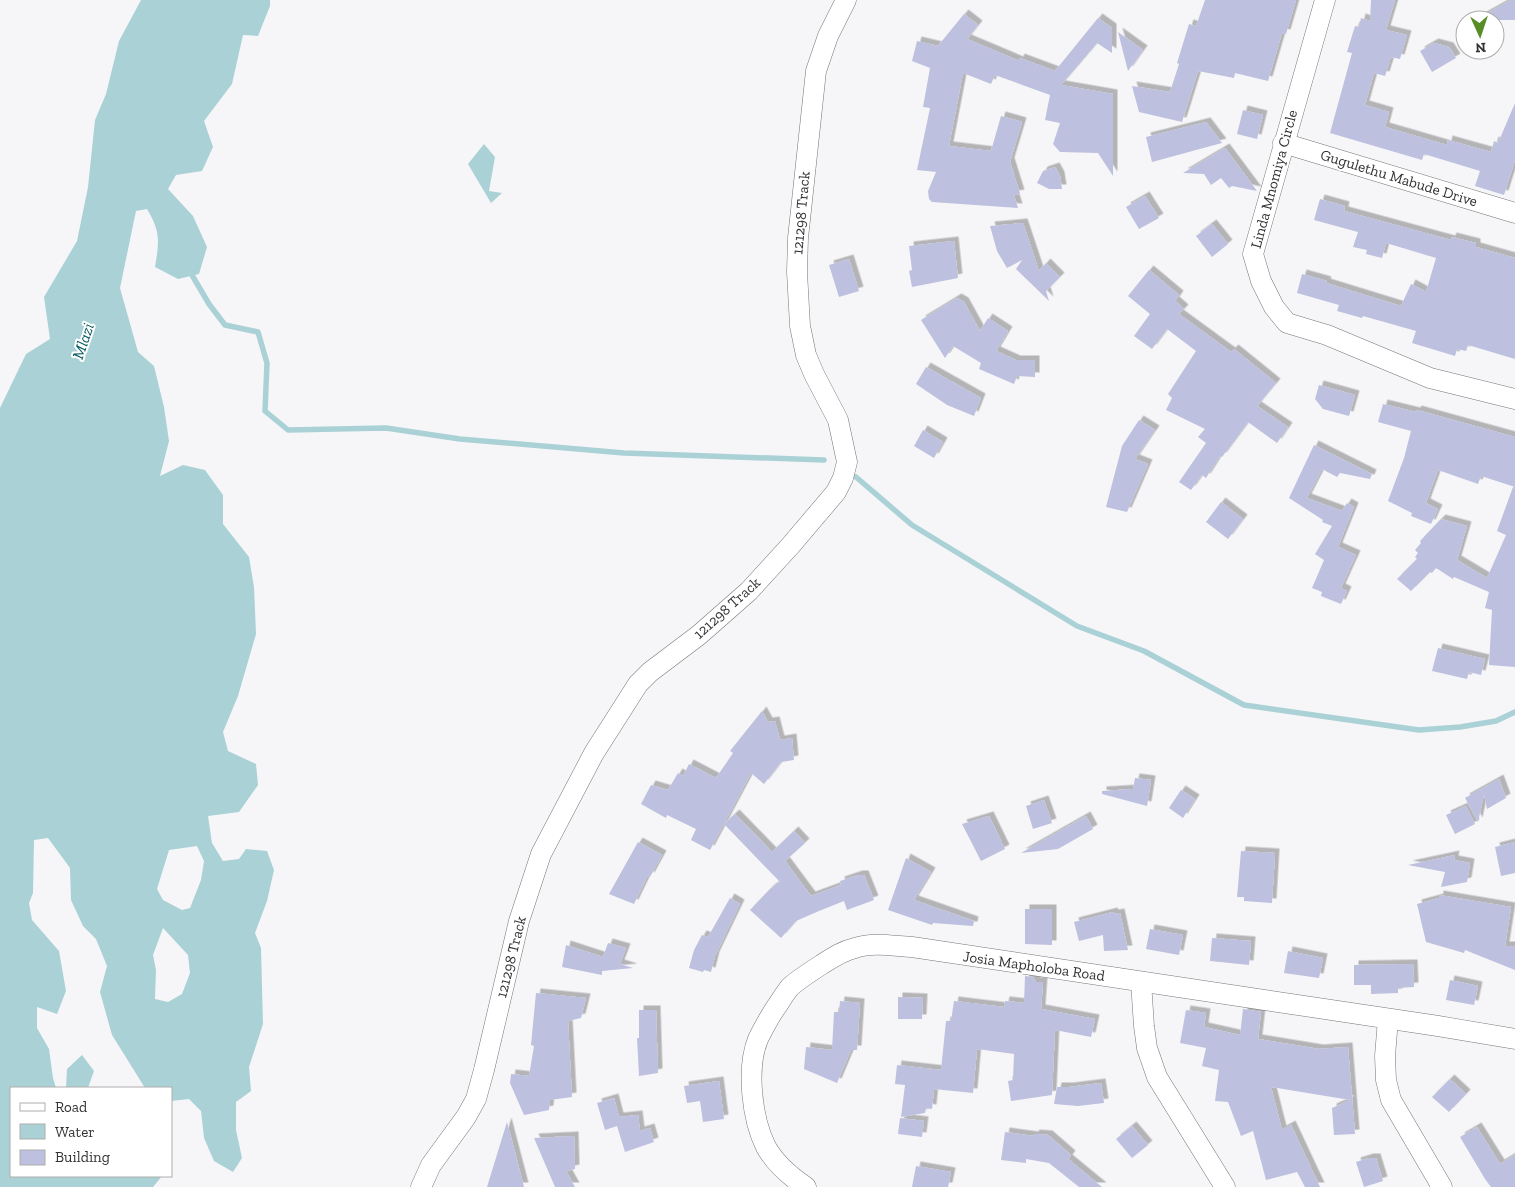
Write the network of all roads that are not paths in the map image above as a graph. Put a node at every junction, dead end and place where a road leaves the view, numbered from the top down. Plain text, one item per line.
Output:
1 (846, 0) edge
2 (1325, 0) edge
3 (1283, 143) junction
4 (1515, 213) edge
5 (1515, 400) edge
6 (1141, 982) junction
7 (1388, 1019) junction
8 (1515, 1039) edge
9 (421, 1187) edge
10 (806, 1187) edge
11 (1224, 1187) edge
12 (1442, 1187) edge

1 - 9 street, 121298 Track
2 - 3 street, Linda Mnomiya Circle
3 - 4 street, Gugulethu Mabude Drive
3 - 5 street, Linda Mnomiya Circle
6 - 7 street, Josia Mapholoba Road
6 - 10 street, Josia Mapholoba Road
6 - 11 street
7 - 8 street, Josia Mapholoba Road
7 - 12 street

